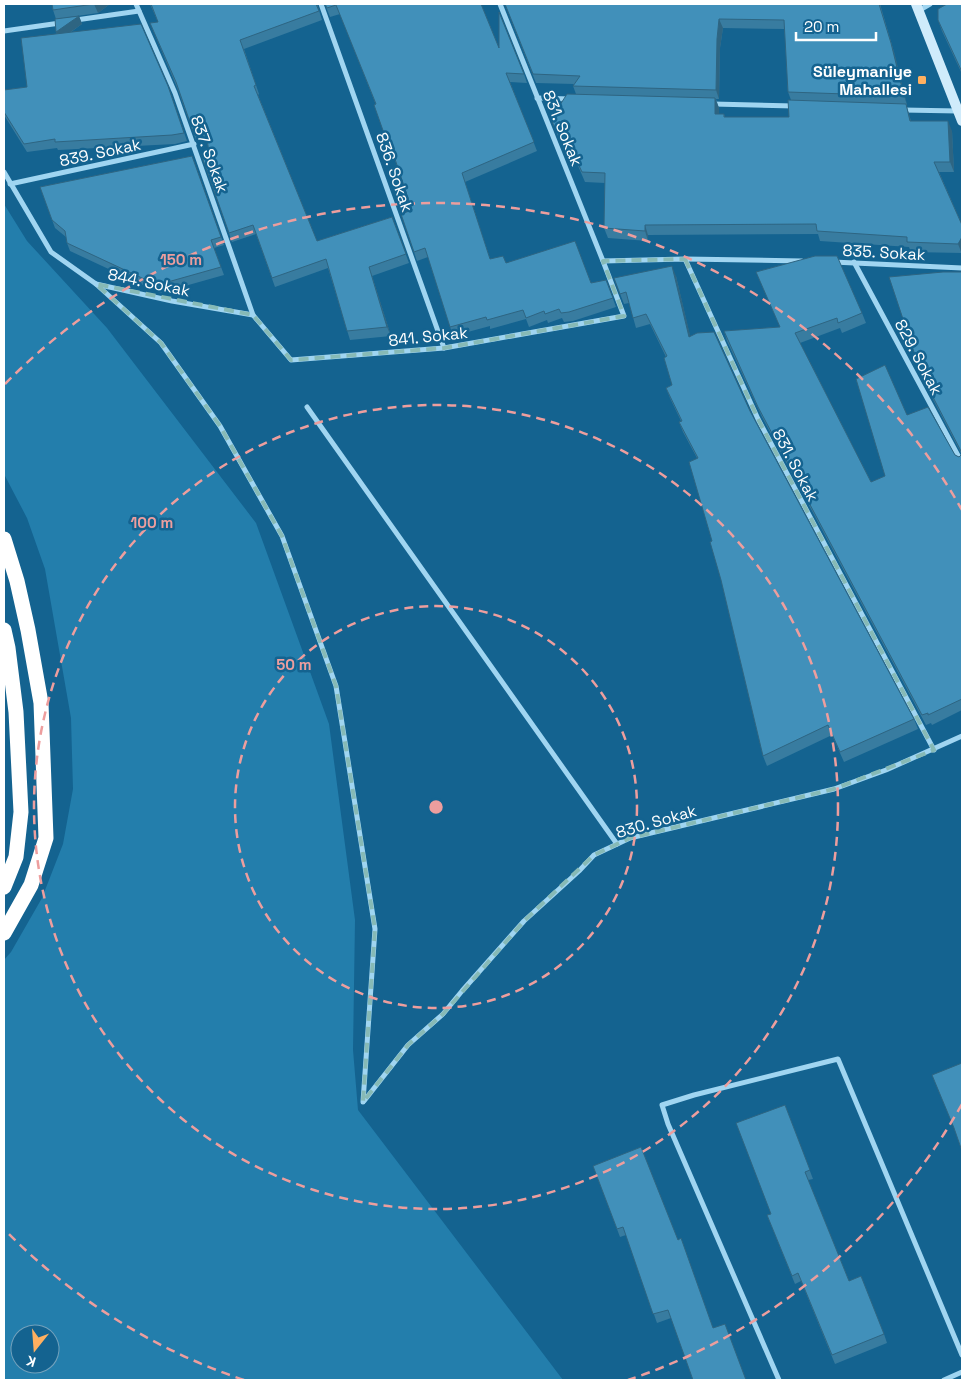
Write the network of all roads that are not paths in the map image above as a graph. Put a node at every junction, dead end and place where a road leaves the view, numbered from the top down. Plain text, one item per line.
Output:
1 (136, 4) edge
2 (321, 4) edge
3 (500, 4) edge
4 (930, 4) edge
5 (917, 7) edge
6 (139, 11) junction
7 (71, 21) edge
8 (62, 22) edge
9 (4, 31) edge
10 (537, 98) junction
11 (576, 99) edge
12 (703, 103) edge
13 (801, 106) edge
14 (899, 110) edge
15 (958, 111) junction
16 (962, 121) edge
17 (194, 144) junction
18 (4, 172) edge
19 (10, 184) junction
20 (685, 259) junction
21 (603, 261) junction
22 (804, 261) edge
23 (824, 262) edge
24 (854, 262) junction
25 (962, 268) edge
26 (96, 284) junction
27 (253, 315) junction
28 (624, 316) joint
29 (444, 348) junction
30 (307, 407) dead end
31 (962, 463) edge
32 (4, 539) edge
33 (4, 630) edge
34 (962, 736) edge
35 (934, 750) junction
36 (617, 844) junction
37 (4, 887) edge
38 (4, 932) edge
39 (962, 1355) edge
40 (962, 1372) edge
41 (779, 1380) edge
42 (944, 1380) edge

1 - 6 street, 837. Sokak
2 - 29 street, 836. Sokak
3 - 10 street, 831. Sokak
4 - 5 street
5 - 15 street
6 - 7 street
6 - 17 street, 837. Sokak
8 - 9 street
10 - 11 street
10 - 21 street, 831. Sokak
12 - 13 street
14 - 15 street
15 - 16 street
17 - 19 street, 839. Sokak
17 - 27 street, 837. Sokak
18 - 19 street, 844. Sokak
19 - 26 street, 844. Sokak
20 - 21 street
20 - 22 street
20 - 35 street, 831. Sokak
21 - 28 street, 831. Sokak
23 - 24 street, 835. Sokak
24 - 25 street, 835. Sokak
24 - 31 street, 829. Sokak
26 - 27 street, 844. Sokak
26 - 36 street, 830. Sokak
27 - 29 street, 841. Sokak
28 - 29 street, 841. Sokak
30 - 36 street
32 - 38 highway
33 - 37 highway
34 - 35 street, 830. Sokak
35 - 36 street, 830. Sokak
39 - 41 street
40 - 42 street

